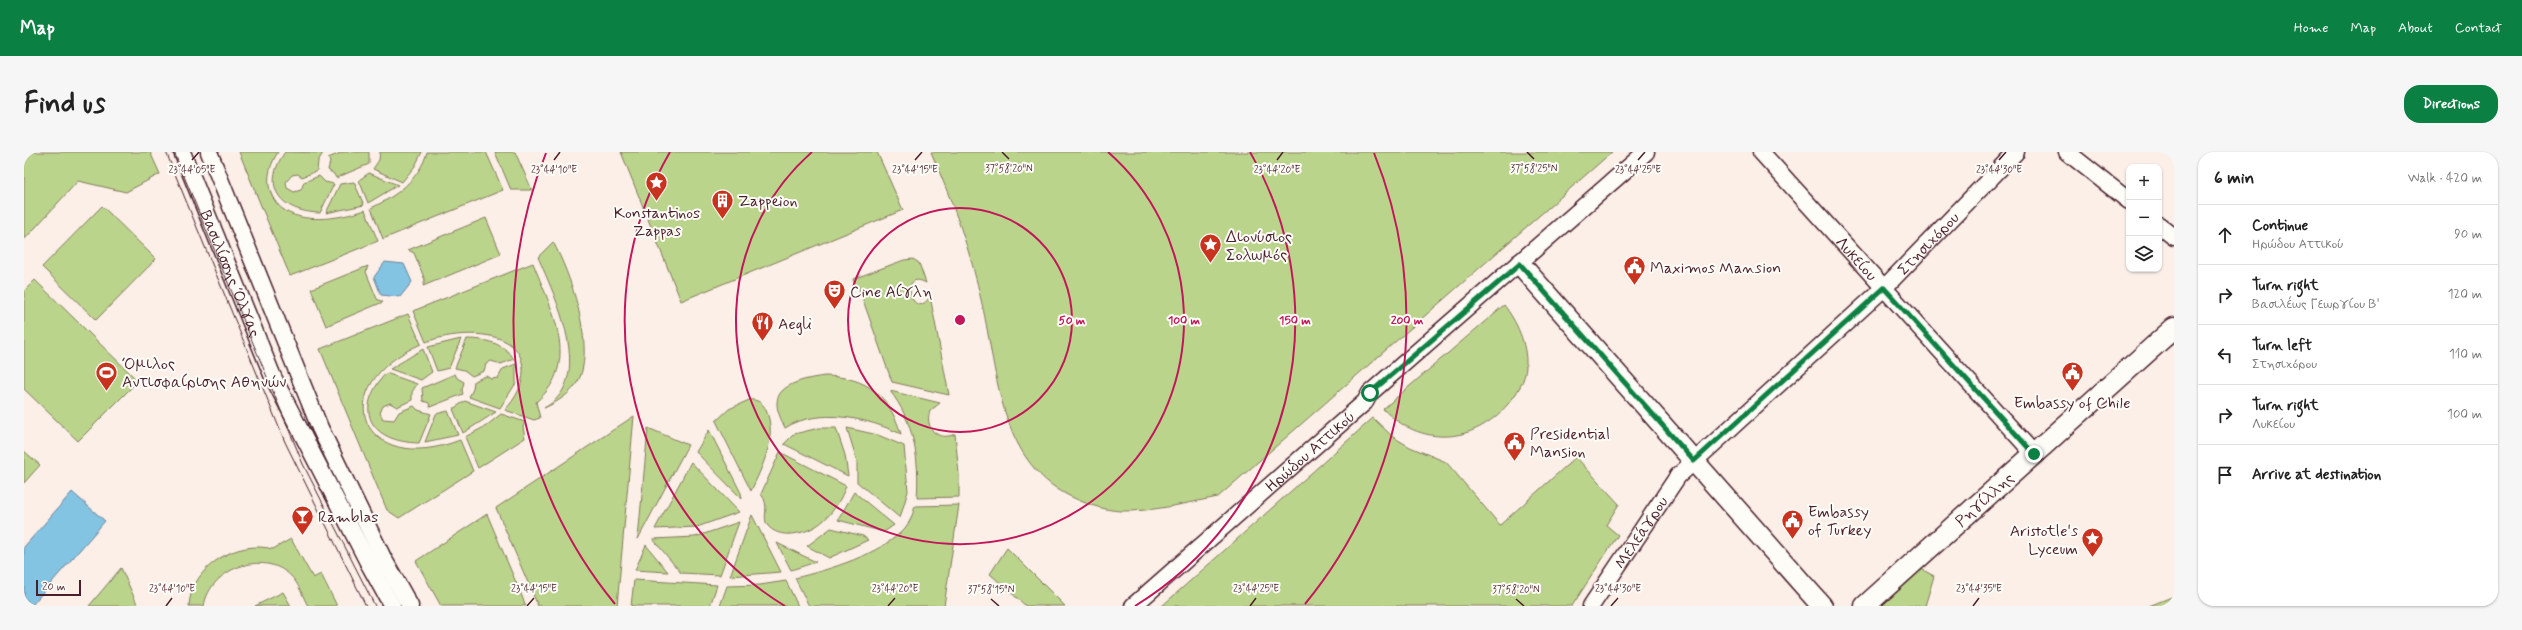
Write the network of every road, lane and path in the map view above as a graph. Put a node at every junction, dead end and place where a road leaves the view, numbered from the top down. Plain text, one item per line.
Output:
1 (182, 152) edge
2 (209, 152) edge
3 (1646, 152) edge
4 (1761, 152) edge
5 (2016, 152) edge
6 (2067, 152) edge
7 (2128, 200) edge
8 (2162, 227) edge
9 (2174, 237) edge
10 (1520, 264) junction
11 (1884, 288) junction
12 (2174, 328) edge
13 (2034, 454) junction
14 (1694, 461) junction
15 (392, 606) edge
16 (410, 606) edge
17 (1133, 606) edge
18 (1590, 606) edge
19 (1822, 606) edge
20 (1865, 606) edge

1 - 15 street, Βασιλίσσης Όλγας
2 - 16 street, Βασιλίσσης Όλγας
3 - 10 street, Ηρώδου Αττικού
4 - 11 street, Λυκείου
5 - 11 street, Στησιχόρου
6 - 7 street
8 - 9 street
10 - 14 street
10 - 17 street, Ηρώδου Αττικού
11 - 13 street, Λυκείου
11 - 14 street, Στησιχόρου
12 - 13 street, Ρηγίλλης
13 - 20 street, Ρηγίλλης
14 - 18 street, Μελεάγρου
14 - 19 street

